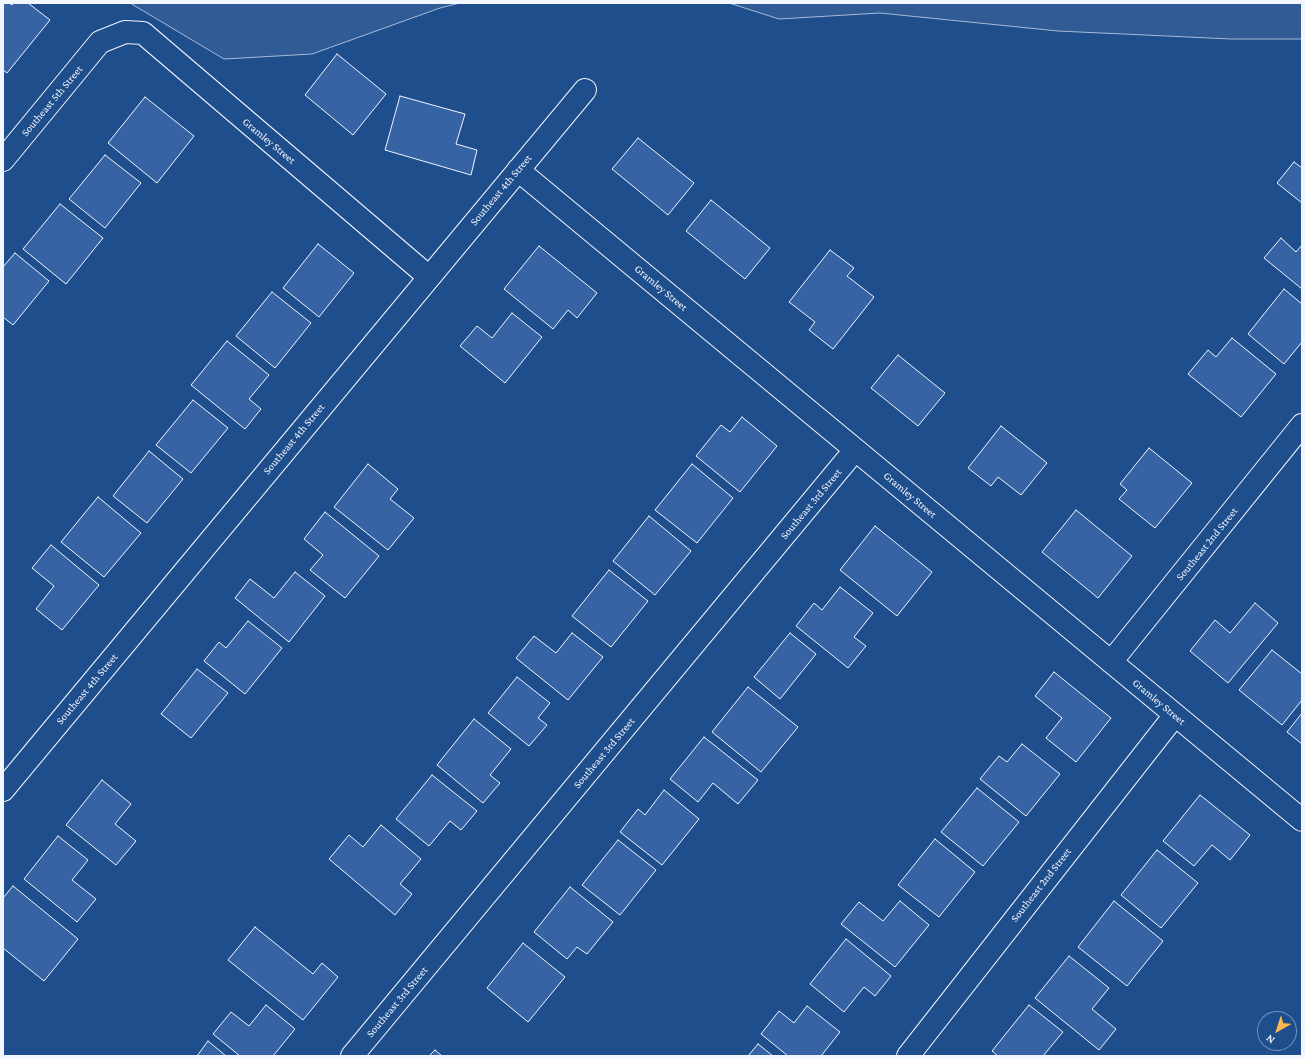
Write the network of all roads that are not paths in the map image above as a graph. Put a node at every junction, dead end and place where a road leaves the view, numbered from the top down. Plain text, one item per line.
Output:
1 (100, 42) joint
2 (585, 90) dead end
3 (3, 160) edge
4 (518, 170) junction
5 (429, 277) junction
6 (1302, 425) edge
7 (856, 450) junction
8 (1112, 662) junction
9 (1175, 715) junction
10 (3, 790) edge
11 (1302, 820) edge
12 (352, 1056) edge
13 (908, 1056) edge

1 - 3 street, Southeast 5th Street
1 - 5 street, Gramley Street
2 - 4 street, Southeast 4th Street
4 - 5 street, Southeast 4th Street
4 - 7 street, Gramley Street
5 - 10 street, Southeast 4th Street
6 - 8 street, Southeast 2nd Street
7 - 8 street, Gramley Street
7 - 12 street, Southeast 3rd Street
8 - 9 street, Gramley Street
9 - 11 street, Gramley Street
9 - 13 street, Southeast 2nd Street

